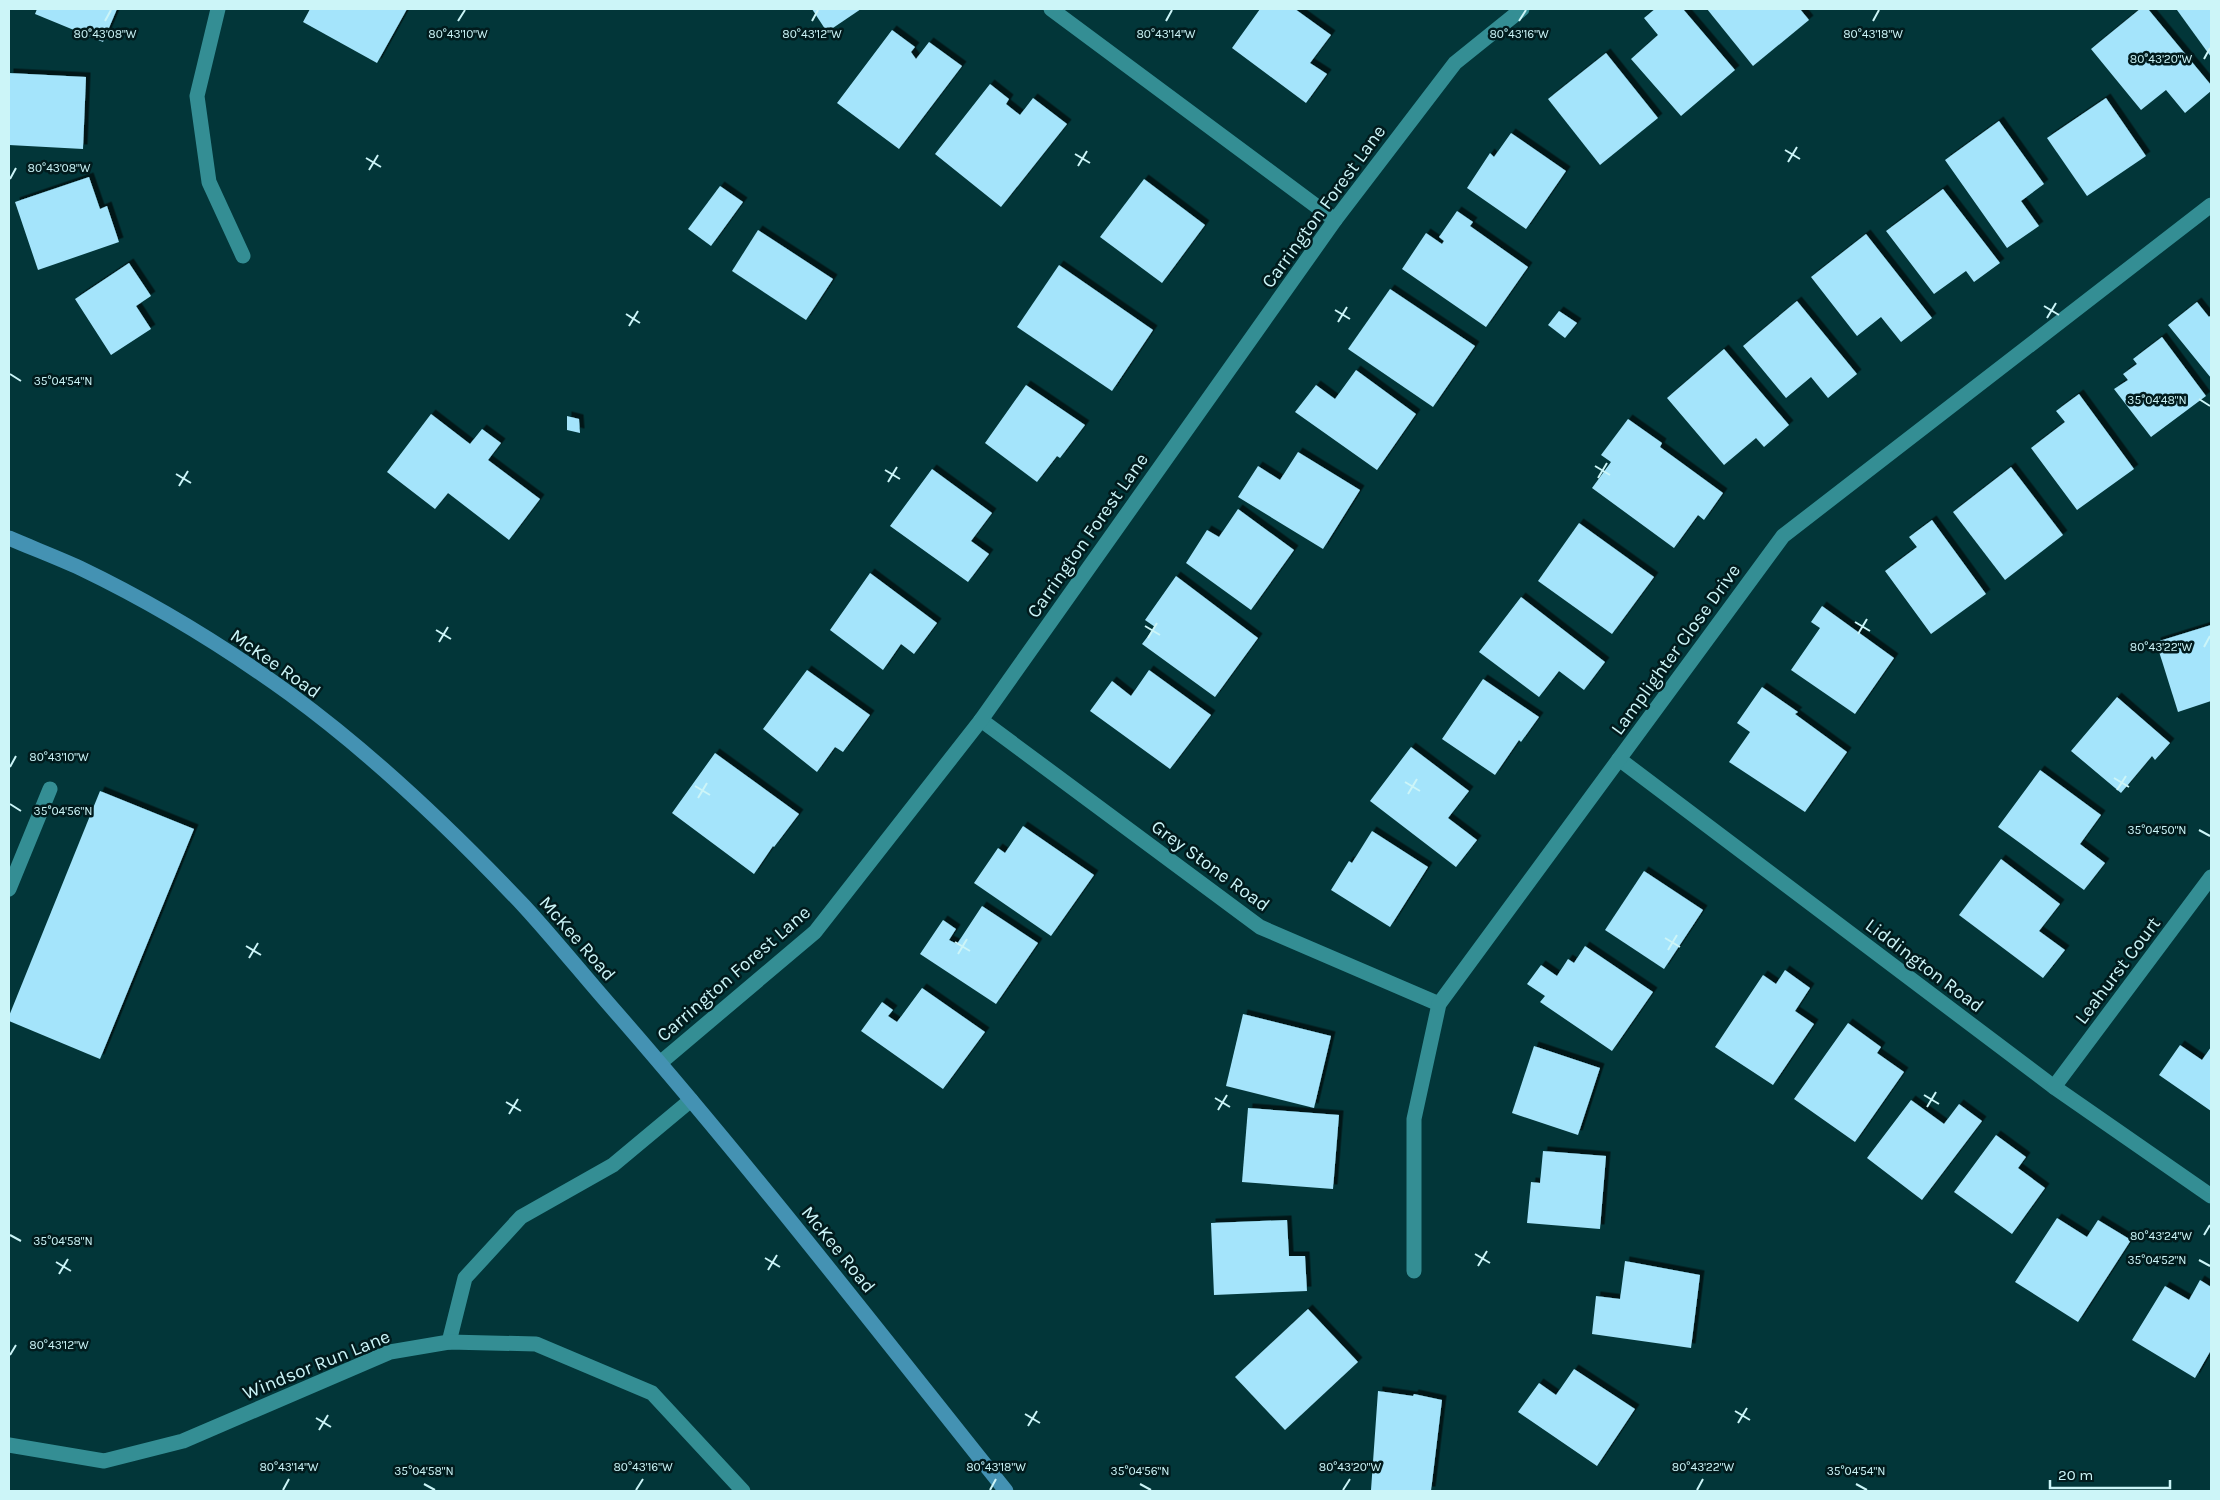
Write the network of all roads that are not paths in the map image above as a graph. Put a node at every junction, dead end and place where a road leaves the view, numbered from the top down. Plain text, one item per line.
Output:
1 (218, 9) edge
2 (1051, 9) edge
3 (1522, 9) edge
4 (2211, 204) edge
5 (1336, 220) junction
6 (243, 256) dead end
7 (9, 538) edge
8 (981, 720) junction
9 (1619, 758) junction
10 (50, 789) dead end
11 (2211, 877) edge
12 (9, 889) edge
13 (1439, 1004) junction
14 (660, 1063) junction
15 (2054, 1087) junction
16 (691, 1100) junction
17 (2211, 1196) edge
18 (1414, 1271) dead end
19 (449, 1342) junction
20 (9, 1445) edge
21 (743, 1491) edge
22 (1006, 1491) edge

1 - 6 street
2 - 5 street
3 - 5 street, Carrington Forest Lane
4 - 9 street, Lamplighter Close Drive
5 - 8 street, Carrington Forest Lane
7 - 14 street, McKee Road
8 - 13 street, Grey Stone Road
8 - 14 street, Carrington Forest Lane
9 - 13 street, Lamplighter Close Drive
9 - 15 street, Liddington Road
10 - 12 street
11 - 15 street, Leahurst Court
13 - 18 street, Lamplighter Close Drive
14 - 16 street, McKee Road
15 - 17 street, Liddington Road
16 - 19 street
16 - 22 street, McKee Road
19 - 20 street, Windsor Run Lane
19 - 21 street, Windsor Run Lane

